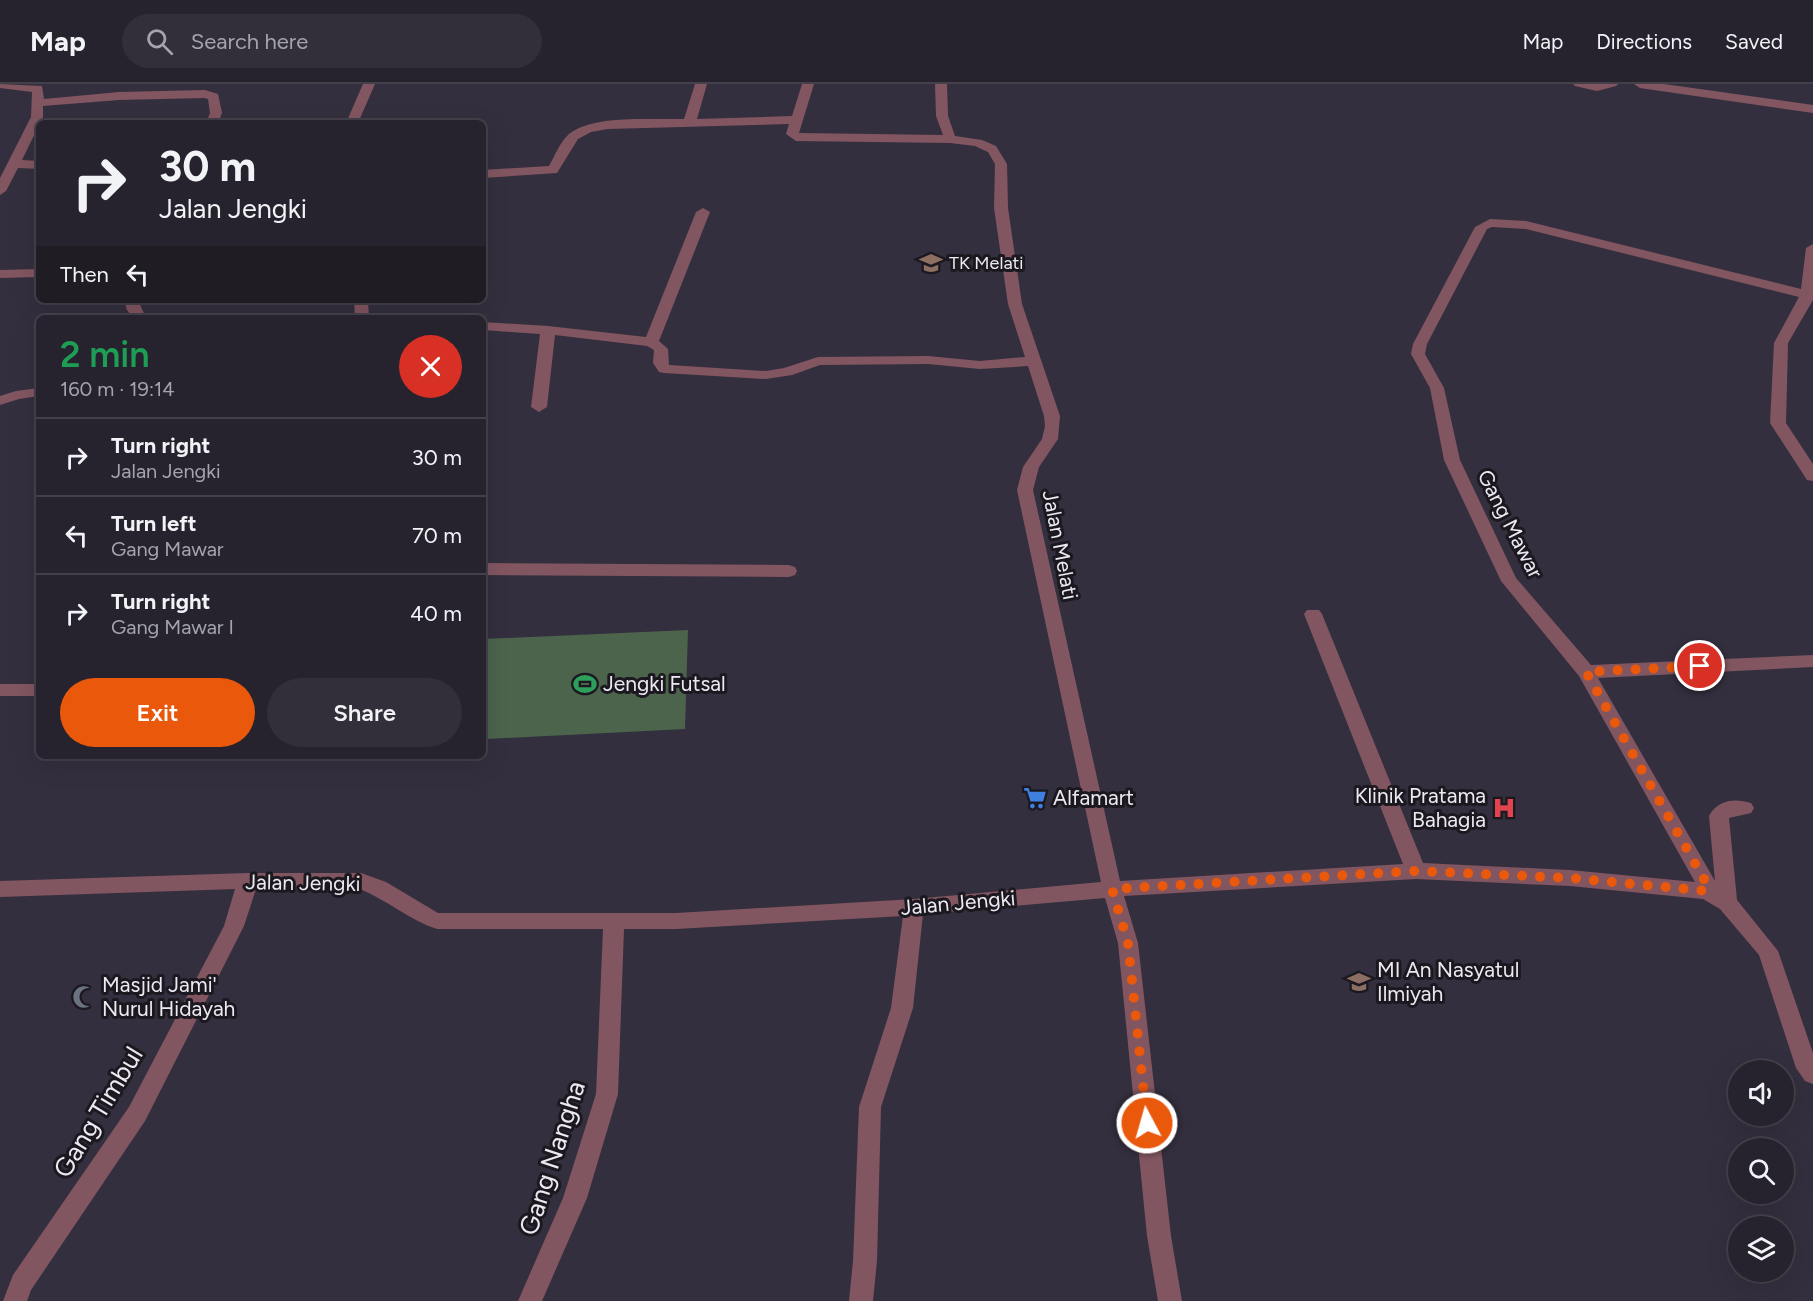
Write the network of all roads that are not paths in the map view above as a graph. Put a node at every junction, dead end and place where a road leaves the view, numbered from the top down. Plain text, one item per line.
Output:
1 (0, 84) edge
2 (369, 84) edge
3 (701, 84) edge
4 (808, 84) edge
5 (941, 84) edge
6 (1579, 84) edge
7 (1612, 84) edge
8 (1640, 84) edge
9 (38, 103) junction
10 (1813, 109) edge
11 (213, 120) edge
12 (353, 120) edge
13 (796, 120) junction
14 (690, 121) junction
15 (950, 139) junction
16 (16, 164) junction
17 (36, 165) edge
18 (486, 174) edge
19 (0, 191) edge
20 (703, 212) dead end
21 (1813, 248) edge
22 (36, 273) edge
23 (0, 274) edge
24 (1810, 295) edge
25 (486, 327) edge
26 (548, 330) junction
27 (651, 342) junction
28 (1034, 361) junction
29 (36, 392) edge
30 (0, 400) edge
31 (538, 407) dead end
32 (1813, 476) edge
33 (486, 569) edge
34 (789, 571) dead end
35 (1313, 614) dead end
36 (1813, 661) edge
37 (1586, 672) junction
38 (0, 690) edge
39 (36, 690) edge
40 (1744, 808) dead end
41 (1416, 871) junction
42 (248, 881) junction
43 (0, 888) edge
44 (1112, 889) junction
45 (1707, 891) junction
46 (1727, 903) junction
47 (914, 907) junction
48 (614, 922) junction
49 (1813, 1074) edge
50 (15, 1301) edge
51 (530, 1301) edge
52 (861, 1301) edge
53 (1170, 1301) edge

1 - 9 street
2 - 12 street
3 - 14 street
4 - 13 street
5 - 15 street
6 - 7 street
8 - 10 street
9 - 11 street
9 - 16 street
13 - 14 street
13 - 15 street
14 - 18 street
15 - 28 street, Jalan Melati
16 - 17 street
16 - 19 street
20 - 27 street
21 - 24 street
22 - 23 street
24 - 32 street
24 - 37 street, Gang Mawar
25 - 26 street
26 - 27 street
26 - 31 street
27 - 28 street
28 - 44 street, Jalan Melati
29 - 30 street
33 - 34 street
35 - 41 street
36 - 37 street
37 - 45 street, Gang Mawar
38 - 39 street
40 - 46 street
41 - 44 street, Jalan Jengki
41 - 45 street, Jalan Jengki
42 - 43 street, Jalan Jengki
42 - 48 street, Jalan Jengki
42 - 50 street, Gang Timbul
44 - 47 street, Jalan Jengki
44 - 53 street, Jalan Melati
45 - 46 street, Jalan Jengki
46 - 49 street, Jalan Jengki
47 - 48 street, Jalan Jengki
47 - 52 street
48 - 51 street, Gang Nangha

